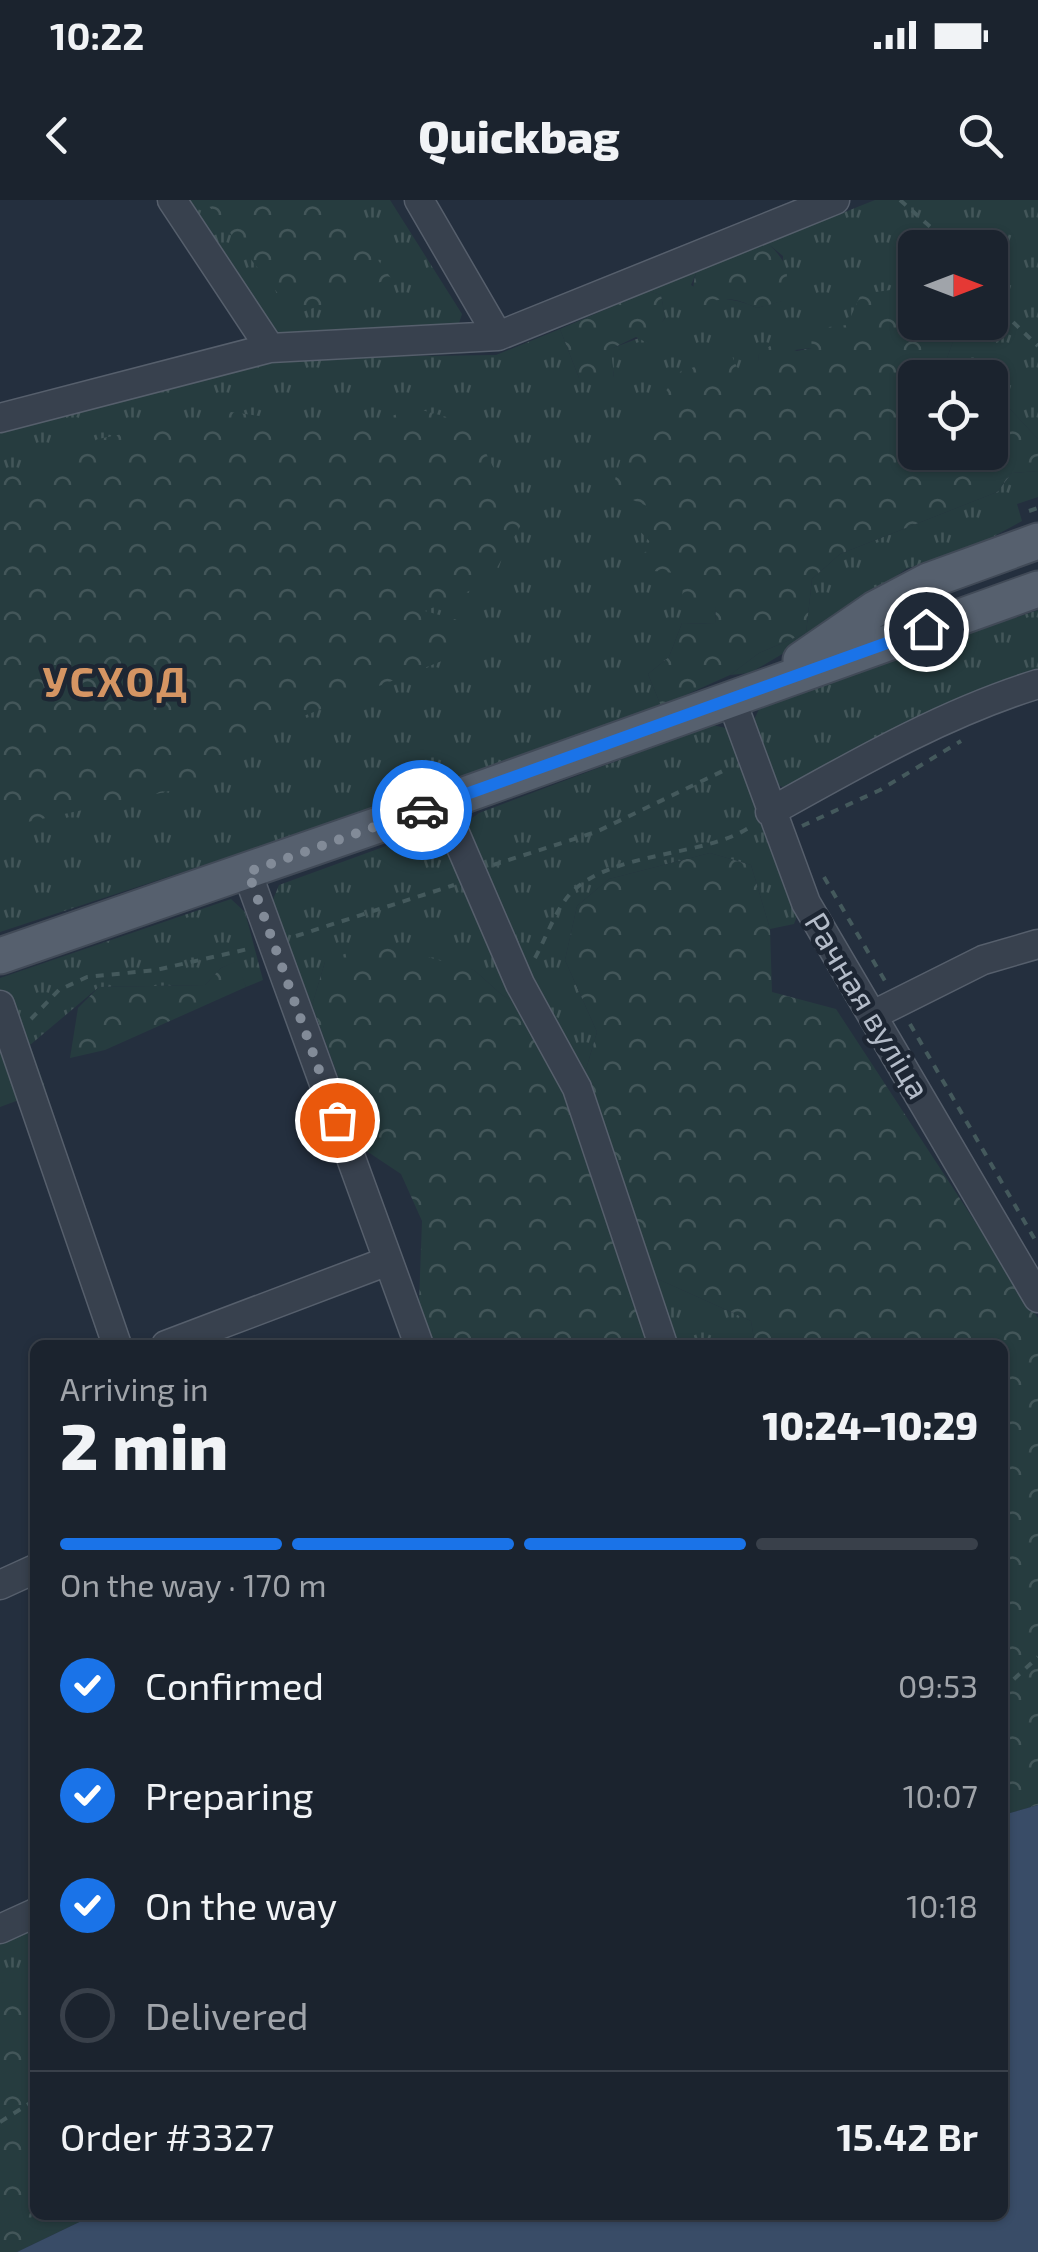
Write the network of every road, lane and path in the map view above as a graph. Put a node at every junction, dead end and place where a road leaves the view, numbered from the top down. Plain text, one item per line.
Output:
1 (172, 200) edge
2 (419, 200) edge
3 (835, 200) edge
4 (900, 200) edge
5 (934, 230) edge
6 (1008, 317) edge
7 (498, 336) junction
8 (1038, 346) edge
9 (270, 348) junction
10 (0, 418) edge
11 (1038, 508) edge
12 (1034, 526) edge
13 (1038, 589) edge
14 (1038, 684) edge
15 (730, 699) junction
16 (974, 733) dead end
17 (750, 751) junction
18 (442, 804) junction
19 (775, 824) junction
20 (816, 862) dead end
21 (248, 872) junction
22 (471, 877) junction
23 (274, 943) junction
24 (1038, 944) edge
25 (0, 956) edge
26 (520, 984) junction
27 (0, 1005) edge
28 (883, 1005) junction
29 (902, 1012) dead end
30 (12, 1039) junction
31 (1038, 1245) edge
32 (388, 1260) junction
33 (1038, 1298) edge
34 (115, 1340) edge
35 (179, 1340) edge
36 (418, 1340) edge
37 (661, 1340) edge
38 (30, 1571) edge
39 (0, 1586) edge
40 (1038, 1657) edge
41 (1008, 1684) edge
42 (30, 1915) edge
43 (1, 1928) edge
44 (30, 2103) edge
45 (0, 2122) edge

1 - 9 street
2 - 7 street
3 - 7 street
4 - 5 path
6 - 8 path
7 - 9 street
9 - 10 street
11 - 12 path
12 - 15 main road
13 - 15 main road
14 - 19 street
15 - 17 street, Рачная вуліца
15 - 18 main road
16 - 19 path
17 - 19 street, Рачная вуліца
17 - 22 path
18 - 21 main road
18 - 22 street
19 - 26 path
19 - 28 street, Рачная вуліца
20 - 28 path
21 - 23 street
21 - 25 main road
22 - 23 path
22 - 26 street
23 - 30 path
23 - 32 street
24 - 28 street
26 - 37 street
27 - 30 street
28 - 33 street, Рачная вуліца
29 - 31 path
30 - 34 street
32 - 35 street
32 - 36 street
38 - 39 street
40 - 41 path
42 - 43 street
44 - 45 path

